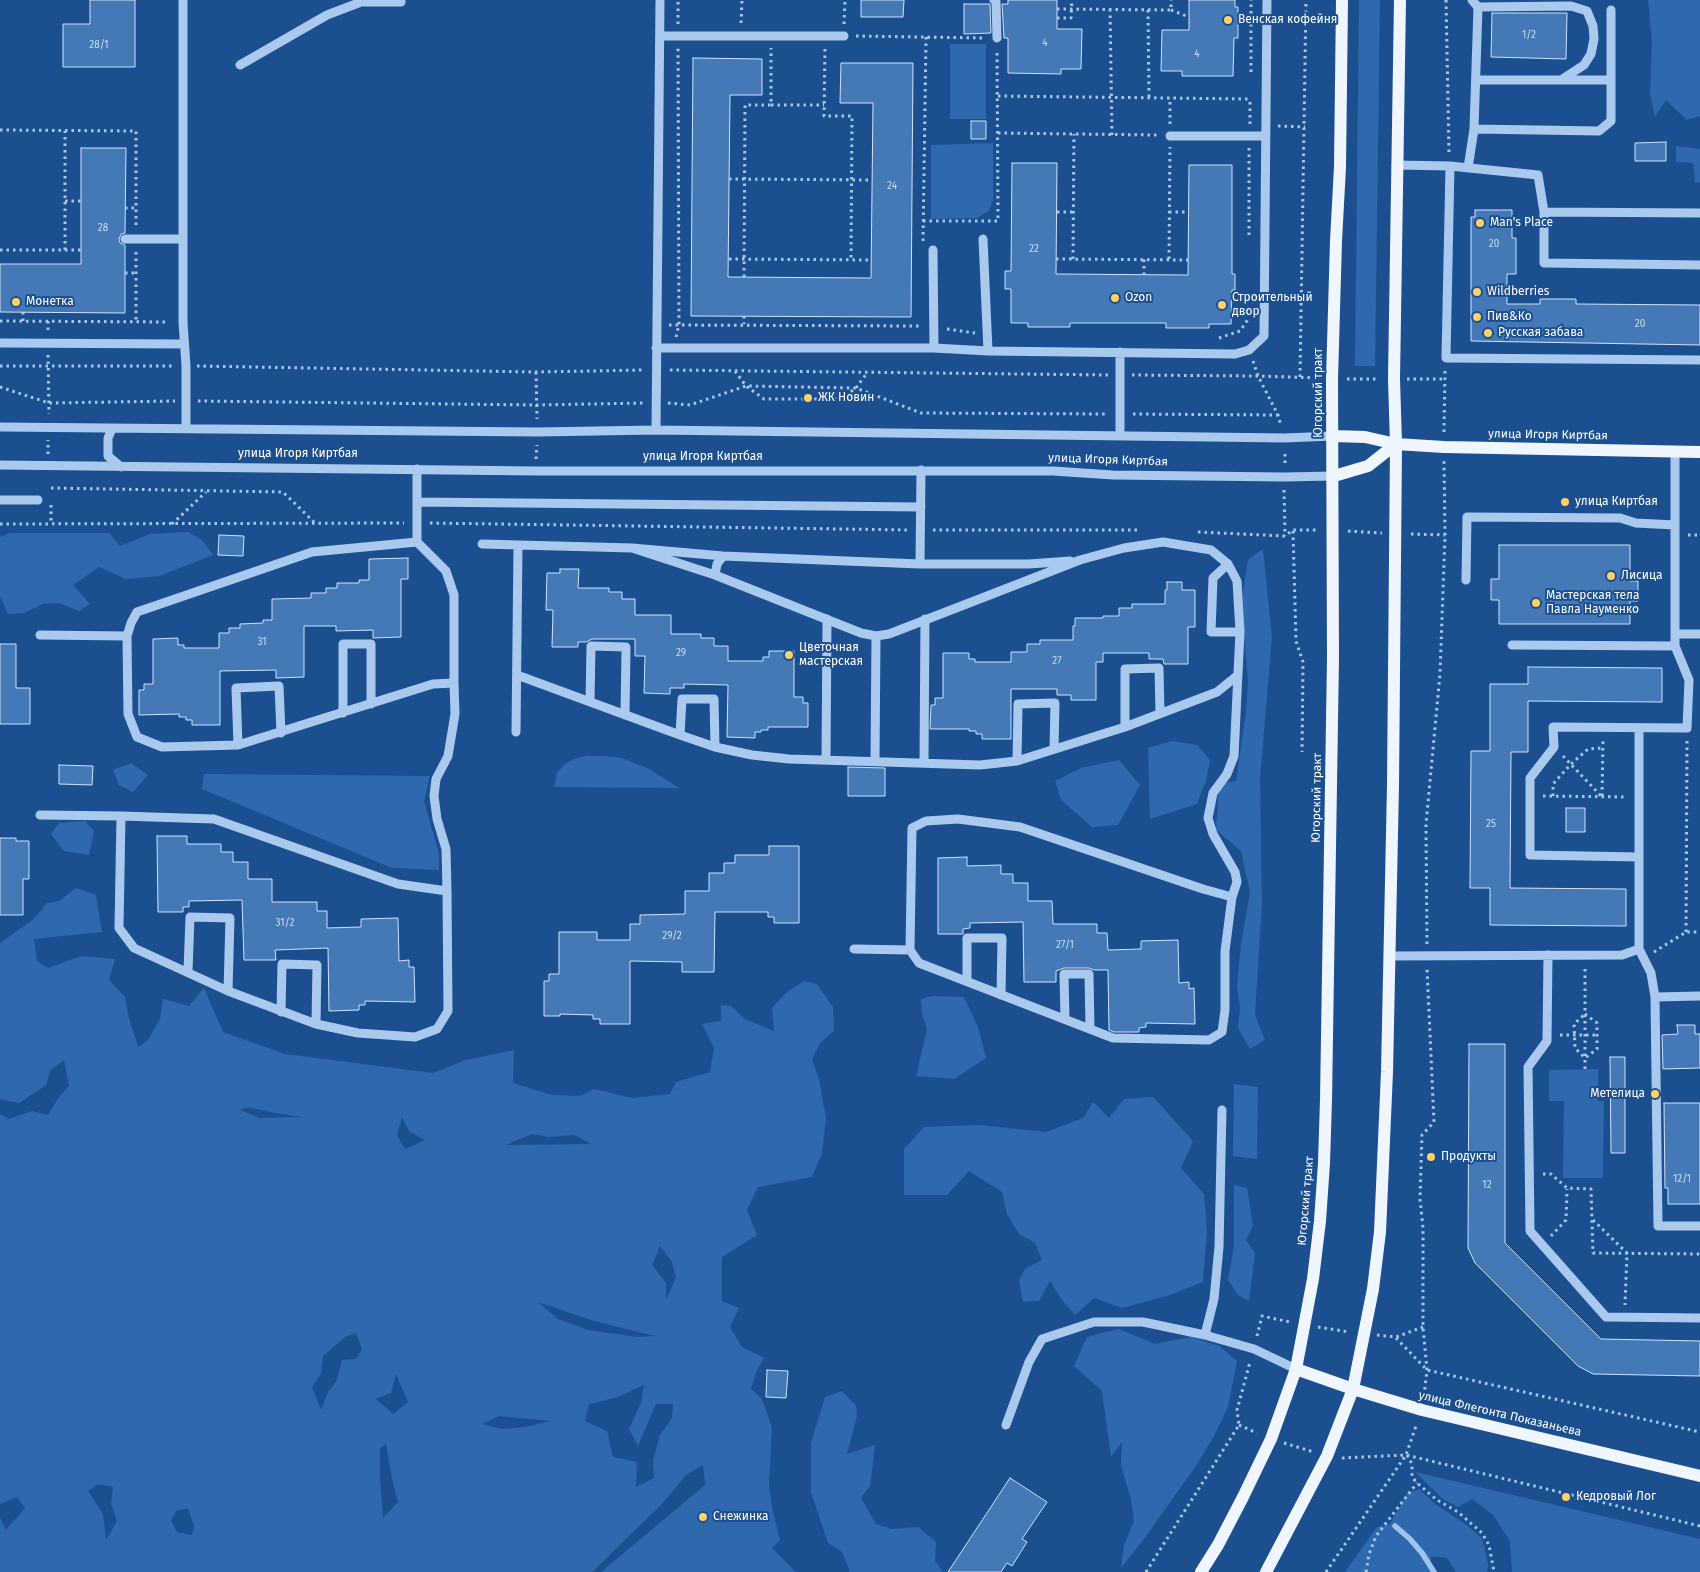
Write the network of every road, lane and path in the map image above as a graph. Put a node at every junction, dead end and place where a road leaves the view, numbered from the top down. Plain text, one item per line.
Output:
1 (183, 0) edge
2 (401, 0) edge
3 (660, 0) edge
4 (678, 0) edge
5 (844, 0) edge
6 (994, 0) edge
7 (1072, 0) edge
8 (1171, 0) edge
9 (1251, 0) edge
10 (1267, 0) edge
11 (1306, 0) edge
12 (1342, 0) edge
13 (1400, 0) edge
14 (1446, 0) edge
15 (1475, 3) edge
16 (1057, 9) dead end
17 (1072, 9) junction
18 (1110, 9) junction
19 (1148, 10) junction
20 (1171, 10) junction
21 (1610, 10) dead end
22 (1189, 17) dead end
23 (1057, 18) dead end
24 (678, 35) junction
25 (771, 35) junction
26 (660, 36) junction
27 (825, 36) junction
28 (844, 36) junction
29 (926, 37) junction
30 (997, 38) junction
31 (240, 65) dead end
32 (1251, 80) dead end
33 (1476, 80) junction
34 (1561, 80) junction
35 (1610, 80) junction
36 (1251, 89) dead end
37 (998, 96) junction
38 (1111, 97) junction
39 (1150, 98) junction
40 (1170, 98) junction
41 (1250, 99) junction
42 (771, 105) junction
43 (824, 105) junction
44 (1474, 129) junction
45 (0, 130) edge
46 (65, 130) junction
47 (998, 133) junction
48 (1074, 134) junction
49 (1112, 135) junction
50 (1170, 136) junction
51 (1249, 136) junction
52 (1265, 136) junction
53 (1396, 165) junction
54 (1450, 166) junction
55 (1468, 168) junction
56 (729, 179) dead end
57 (745, 180) junction
58 (852, 180) junction
59 (872, 180) dead end
60 (65, 201) junction
61 (81, 201) dead end
62 (125, 208) dead end
63 (136, 208) junction
64 (1056, 212) dead end
65 (1073, 212) junction
66 (1169, 212) junction
67 (1188, 212) dead end
68 (1544, 212) junction
69 (1700, 213) edge
70 (923, 222) junction
71 (923, 238) dead end
72 (125, 239) dead end
73 (136, 239) junction
74 (183, 239) junction
75 (983, 239) dead end
76 (1249, 242) dead end
77 (0, 250) edge
78 (65, 250) junction
79 (81, 250) dead end
80 (933, 250) dead end
81 (729, 259) dead end
82 (744, 259) junction
83 (1056, 259) dead end
84 (1073, 259) junction
85 (1144, 259) junction
86 (1169, 259) junction
87 (851, 260) junction
88 (872, 260) dead end
89 (1188, 260) dead end
90 (1700, 265) edge
91 (125, 273) dead end
92 (136, 273) junction
93 (1144, 275) dead end
94 (744, 277) dead end
95 (1249, 309) dead end
96 (23, 312) dead end
97 (744, 316) dead end
98 (0, 321) edge
99 (23, 322) junction
100 (136, 322) junction
101 (183, 322) junction
102 (679, 324) junction
103 (744, 324) junction
104 (656, 326) junction
105 (934, 327) junction
106 (987, 335) junction
107 (1212, 338) dead end
108 (0, 343) edge
109 (184, 344) junction
110 (656, 348) junction
111 (674, 348) junction
112 (934, 348) junction
113 (988, 350) junction
114 (1120, 352) junction
115 (1446, 358) junction
116 (1700, 360) edge
117 (0, 366) edge
118 (186, 366) junction
119 (656, 370) junction
120 (735, 371) junction
121 (536, 372) junction
122 (868, 372) junction
123 (1120, 376) junction
124 (1300, 377) junction
125 (1332, 379) junction
126 (1394, 379) junction
127 (1444, 379) junction
128 (746, 386) junction
129 (0, 387) edge
130 (856, 388) junction
131 (186, 401) junction
132 (656, 402) junction
133 (536, 406) junction
134 (1120, 414) junction
135 (1278, 415) dead end
136 (0, 427) edge
137 (186, 428) junction
138 (112, 429) junction
139 (656, 430) junction
140 (537, 432) junction
141 (1120, 435) junction
142 (1333, 436) junction
143 (1396, 444) junction
144 (1444, 447) junction
145 (1675, 452) junction
146 (1700, 452) edge
147 (0, 465) edge
148 (120, 467) junction
149 (417, 469) junction
150 (921, 470) junction
151 (536, 471) junction
152 (1334, 476) junction
153 (51, 488) dead end
154 (206, 492) junction
155 (0, 500) edge
156 (38, 500) dead end
157 (417, 502) junction
158 (531, 503) junction
159 (921, 507) junction
160 (418, 523) junction
161 (0, 524) edge
162 (172, 524) junction
163 (315, 524) junction
164 (530, 525) junction
165 (1675, 525) junction
166 (921, 530) junction
167 (1143, 530) dead end
168 (1293, 530) junction
169 (1334, 530) junction
170 (1190, 532) dead end
171 (1395, 533) junction
172 (1445, 534) junction
173 (417, 542) junction
174 (482, 544) dead end
175 (518, 545) junction
176 (632, 548) junction
177 (723, 556) junction
178 (1080, 560) junction
179 (920, 564) junction
180 (1029, 564) junction
181 (1228, 564) junction
182 (715, 575) junction
183 (1035, 578) junction
184 (1466, 580) dead end
185 (827, 619) junction
186 (925, 619) junction
187 (1240, 632) junction
188 (1675, 634) junction
189 (1700, 634) edge
190 (40, 635) dead end
191 (127, 636) junction
192 (876, 636) junction
193 (1512, 645) dead end
194 (1675, 646) junction
195 (517, 675) junction
196 (1238, 675) junction
197 (454, 683) junction
198 (590, 702) junction
199 (371, 704) junction
200 (343, 713) junction
201 (1160, 714) junction
202 (625, 715) junction
203 (1126, 727) junction
204 (1603, 728) junction
205 (1639, 728) junction
206 (1687, 728) junction
207 (516, 732) dead end
208 (281, 733) junction
209 (680, 735) junction
210 (238, 745) junction
211 (715, 747) junction
212 (1554, 747) junction
213 (1603, 748) junction
214 (1054, 750) junction
215 (1302, 752) dead end
216 (826, 760) junction
217 (1017, 760) junction
218 (875, 761) junction
219 (924, 763) junction
220 (1571, 764) junction
221 (1530, 796) junction
222 (1553, 796) junction
223 (1602, 797) junction
224 (1639, 797) junction
225 (40, 815) dead end
226 (121, 816) junction
227 (1639, 857) junction
228 (448, 890) junction
229 (1232, 898) junction
230 (1686, 932) junction
231 (1700, 932) edge
232 (1427, 944) junction
233 (1434, 944) dead end
234 (854, 949) dead end
235 (1639, 949) junction
236 (910, 950) junction
237 (1548, 955) junction
238 (1585, 955) junction
239 (1389, 956) junction
240 (1426, 956) junction
241 (1644, 959) junction
242 (188, 971) junction
243 (966, 982) junction
244 (228, 991) junction
245 (1001, 995) junction
246 (1700, 996) edge
247 (1655, 997) junction
248 (281, 1012) junction
249 (1585, 1014) junction
250 (1064, 1019) junction
251 (316, 1024) junction
252 (1090, 1029) junction
253 (1547, 1035) junction
254 (1574, 1035) junction
255 (1585, 1035) junction
256 (1597, 1035) junction
257 (1585, 1058) junction
258 (1585, 1069) dead end
259 (1222, 1110) dead end
260 (1528, 1173) junction
261 (1567, 1188) junction
262 (1593, 1220) junction
263 (1700, 1226) edge
264 (1542, 1246) junction
265 (1627, 1253) junction
266 (1700, 1254) edge
267 (1625, 1317) junction
268 (1700, 1318) edge
269 (1304, 1325) junction
270 (1423, 1327) junction
271 (1365, 1334) junction
272 (1205, 1335) junction
273 (1396, 1338) junction
274 (1254, 1349) junction
275 (1296, 1369) junction
276 (1427, 1370) junction
277 (1353, 1389) junction
278 (1006, 1425) dead end
279 (1700, 1432) edge
280 (1406, 1455) junction
281 (1700, 1476) edge
282 (1417, 1483) junction
283 (1700, 1526) edge
284 (1146, 1572) edge
285 (1201, 1572) edge
286 (1266, 1572) edge
287 (1326, 1572) edge
288 (1366, 1572) edge
289 (1494, 1572) edge

1 - 74 street
2 - 31 street
3 - 26 street
4 - 24 path
5 - 28 path
6 - 30 street
7 - 17 path
8 - 20 path
9 - 32 path
10 - 52 street
11 - 124 path
12 - 125 main road, Югорский тракт
13 - 53 main road
14 - 54 path
15 - 33 street
15 - 34 street
16 - 17 path
17 - 18 path
17 - 23 path
18 - 19 path
18 - 38 path
19 - 20 path
19 - 39 path
20 - 22 path
21 - 35 street
24 - 25 street
24 - 26 street
24 - 102 path
25 - 27 street
25 - 42 path
26 - 104 street
27 - 28 street
27 - 43 path
28 - 29 path
29 - 30 path
29 - 70 path
30 - 37 path
33 - 34 street
33 - 44 street
34 - 35 street
35 - 44 street
36 - 41 path
37 - 38 path
37 - 47 path
38 - 39 path
38 - 49 path
39 - 40 path
40 - 41 path
40 - 50 path
41 - 51 path
42 - 43 path
42 - 57 path
43 - 58 path
44 - 55 street
45 - 46 path
46 - 60 path
46 - 63 path
47 - 48 path
47 - 70 path
48 - 49 path
48 - 65 path
49 - 50 path
50 - 51 street
50 - 66 path
51 - 52 street
51 - 76 path
52 - 114 street
53 - 54 street
53 - 126 main road
54 - 55 street
54 - 115 street
55 - 68 street
56 - 57 path
57 - 58 path
57 - 82 path
58 - 59 path
58 - 87 path
60 - 61 path
60 - 78 path
62 - 63 path
63 - 73 path
64 - 65 path
65 - 84 path
66 - 67 path
66 - 86 path
68 - 69 street
68 - 90 street
70 - 71 path
72 - 73 street
73 - 74 street
73 - 92 path
74 - 101 street
75 - 106 street
77 - 78 path
78 - 79 path
80 - 105 street
81 - 82 path
82 - 87 path
82 - 94 path
83 - 84 path
84 - 85 path
85 - 86 path
85 - 93 path
86 - 89 path
87 - 88 path
91 - 92 path
92 - 100 path
95 - 107 path
96 - 99 path
97 - 103 path
98 - 99 path
99 - 100 path
100 - 101 path
101 - 109 street
102 - 103 path
102 - 104 path
102 - 111 path
103 - 105 path
104 - 110 street
105 - 106 path
105 - 112 street
106 - 113 street
108 - 109 street
109 - 118 street
110 - 111 street
110 - 119 street
111 - 112 street
112 - 113 street
113 - 114 street
114 - 123 street
115 - 116 street
115 - 127 path
117 - 118 path
118 - 121 path
118 - 131 street
119 - 120 path
119 - 121 path
119 - 132 street
120 - 122 path
120 - 128 path
121 - 133 path
122 - 123 path
122 - 130 path
123 - 124 path
123 - 134 street
124 - 125 path
125 - 126 path
125 - 142 main road, Югорский тракт
126 - 127 path
126 - 143 main road
127 - 144 path
128 - 130 path
128 - 130 path
128 - 132 path
129 - 131 path
130 - 134 path
131 - 133 path
131 - 137 street
132 - 133 path
132 - 139 street
133 - 140 path
134 - 135 path
134 - 141 street
136 - 138 street, улица Игоря Киртбая
137 - 138 street, улица Игоря Киртбая
137 - 140 street, улица Игоря Киртбая
138 - 148 street
139 - 140 street, улица Игоря Киртбая
139 - 141 street, улица Игоря Киртбая
140 - 151 path
141 - 142 street, улица Игоря Киртбая
142 - 143 main road, улица Игоря Киртбая
142 - 152 main road, Югорский тракт
143 - 144 main road, улица Игоря Киртбая
143 - 152 main road, улица Игоря Киртбая
143 - 171 main road
144 - 145 main road, улица Игоря Киртбая
144 - 172 path
145 - 146 main road, улица Игоря Киртбая
145 - 165 street
147 - 148 street, улица Игоря Киртбая
148 - 149 street, улица Игоря Киртбая
149 - 151 street, улица Игоря Киртбая
149 - 157 street
150 - 151 street, улица Игоря Киртбая
150 - 152 street, улица Игоря Киртбая
150 - 159 street
152 - 169 main road, Югорский тракт
153 - 154 path
154 - 162 path
154 - 163 path
155 - 156 street
157 - 158 street
157 - 160 street
158 - 159 street
158 - 164 path
159 - 166 street
160 - 163 path
160 - 164 path
160 - 173 street
161 - 162 path
162 - 163 path
164 - 166 path
165 - 184 street
165 - 188 street
166 - 167 path
166 - 179 street
168 - 169 path
168 - 170 path
168 - 215 path
169 - 171 path
169 - 269 main road, Югорский тракт
171 - 172 path
171 - 239 main road
172 - 232 path
173 - 191 street
173 - 197 street
174 - 175 street
175 - 176 street
175 - 195 street
176 - 177 street
176 - 182 street
177 - 179 street
177 - 182 street
178 - 180 street
178 - 181 street
178 - 183 street
179 - 180 street
180 - 183 street
181 - 187 street
181 - 187 street
182 - 185 street
183 - 186 street
185 - 192 street
185 - 216 street
186 - 192 street
186 - 219 street
187 - 196 street
188 - 189 street
188 - 194 street
190 - 191 street
191 - 210 street
192 - 218 street
193 - 194 street
194 - 206 street
195 - 198 street
195 - 207 street
196 - 201 street
196 - 229 street
197 - 199 street
197 - 228 street
198 - 202 street
198 - 202 street
199 - 200 street
199 - 200 street
200 - 208 street
201 - 203 street
201 - 203 street
202 - 209 street
203 - 214 street
204 - 205 street
204 - 212 street
204 - 213 path
205 - 206 street
205 - 224 street
206 - 230 path
208 - 210 street
208 - 210 street
209 - 211 street
209 - 211 street
211 - 216 street
212 - 220 path
212 - 221 street
213 - 220 path
213 - 223 path
214 - 217 street
214 - 217 street
216 - 218 street
217 - 219 street
218 - 219 street
220 - 222 path
220 - 223 path
221 - 222 path
221 - 227 street
222 - 223 path
223 - 224 path
224 - 227 street
225 - 226 street
226 - 228 street
226 - 242 street
227 - 235 street
228 - 251 street
229 - 236 street
229 - 252 street
230 - 231 path
230 - 241 path
232 - 233 path
232 - 240 path
234 - 236 street
235 - 238 street
235 - 241 street
236 - 243 street
237 - 238 street
237 - 240 street
237 - 253 street
238 - 249 path
239 - 240 street
239 - 271 main road
240 - 270 path
241 - 247 street
242 - 244 street
242 - 244 street
243 - 245 street
243 - 245 street
244 - 248 street
245 - 250 street
246 - 247 street
247 - 263 street
248 - 251 street
248 - 251 street
249 - 254 path
249 - 255 path
249 - 256 path
250 - 252 street
250 - 252 street
253 - 254 path
253 - 260 street
254 - 255 path
254 - 257 path
255 - 256 path
255 - 257 path
256 - 257 path
257 - 258 path
259 - 272 street
260 - 261 path
260 - 264 street
261 - 262 path
261 - 264 path
262 - 265 path
262 - 265 path
264 - 267 street
265 - 266 path
265 - 267 path
267 - 268 street
269 - 271 path
269 - 274 path
269 - 275 main road, Югорский тракт
270 - 273 path
270 - 276 path
271 - 273 path
271 - 277 main road
272 - 274 street
272 - 278 street
273 - 276 path
274 - 275 street
274 - 284 path
275 - 277 main road, улица Флегонта Показаньева
275 - 285 main road, Югорский тракт
276 - 279 path
277 - 281 main road, улица Флегонта Показаньева
277 - 286 main road
280 - 282 path
280 - 283 path
280 - 287 path
282 - 288 path
282 - 289 path

